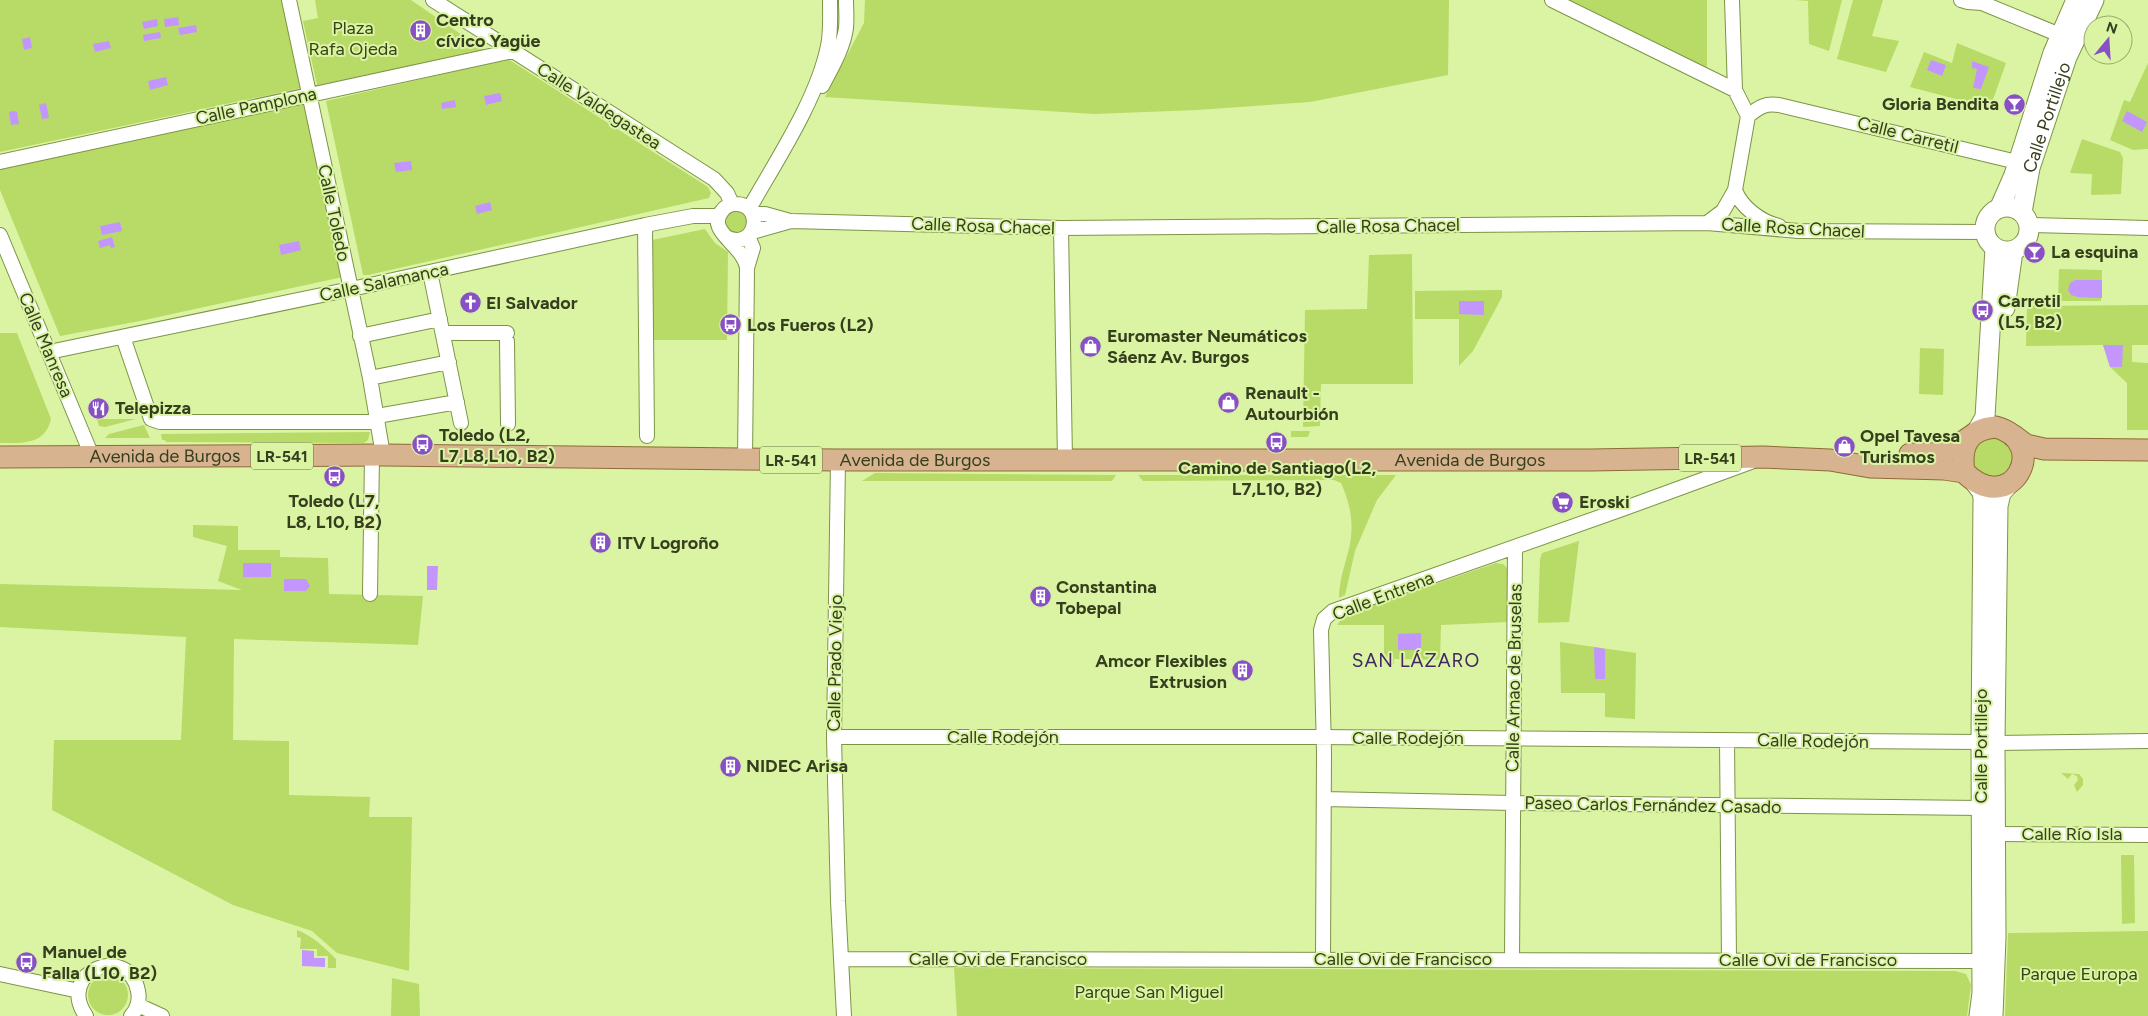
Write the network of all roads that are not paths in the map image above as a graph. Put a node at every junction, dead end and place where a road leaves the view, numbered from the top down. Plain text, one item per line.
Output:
1 (289, 0) edge
2 (433, 0) edge
3 (830, 0) edge
4 (846, 0) edge
5 (1552, 0) edge
6 (1732, 0) edge
7 (1961, 0) edge
8 (2076, 0) edge
9 (2094, 0) edge
10 (2060, 35) junction
11 (513, 51) junction
12 (1736, 90) junction
13 (309, 94) junction
14 (804, 110) junction
15 (1748, 116) junction
16 (0, 162) edge
17 (2018, 162) junction
18 (1735, 190) junction
19 (2000, 207) junction
20 (735, 210) junction
21 (2026, 218) junction
22 (791, 221) junction
23 (1707, 223) junction
24 (645, 225) junction
25 (1061, 228) junction
26 (2148, 228) edge
27 (1799, 231) junction
28 (1984, 232) junction
29 (750, 234) junction
30 (0, 235) edge
31 (726, 237) junction
32 (2004, 250) junction
33 (747, 268) junction
34 (430, 272) junction
35 (349, 289) junction
36 (440, 319) junction
37 (443, 333) junction
38 (123, 336) junction
39 (360, 336) junction
40 (49, 352) junction
41 (449, 362) junction
42 (370, 378) junction
43 (457, 402) junction
44 (377, 419) junction
45 (461, 423) dead end
46 (508, 424) dead end
47 (2010, 433) junction
48 (1974, 434) junction
49 (647, 436) dead end
50 (2148, 450) edge
51 (378, 455) junction
52 (92, 456) junction
53 (0, 457) edge
54 (1764, 457) junction
55 (744, 459) junction
56 (838, 460) junction
57 (1065, 460) junction
58 (1830, 460) junction
59 (2148, 463) edge
60 (1968, 476) junction
61 (2015, 478) junction
62 (1515, 547) junction
63 (370, 594) dead end
64 (834, 737) junction
65 (1324, 737) junction
66 (1513, 738) junction
67 (1727, 740) junction
68 (2148, 741) edge
69 (1988, 743) junction
70 (1324, 799) junction
71 (1513, 803) junction
72 (1728, 806) junction
73 (1981, 808) junction
74 (1996, 834) junction
75 (2148, 835) edge
76 (842, 958) junction
77 (1512, 959) junction
78 (1323, 960) junction
79 (1729, 960) junction
80 (1973, 961) junction
81 (0, 974) edge
82 (79, 991) junction
83 (134, 1011) edge
84 (86, 1016) edge
85 (162, 1016) edge
86 (844, 1016) edge
87 (1980, 1016) edge
88 (1993, 1016) edge

1 - 13 street, Calle Toledo
2 - 11 street, Calle Valdegastea
3 - 14 street
4 - 14 street
5 - 12 street
6 - 12 street
7 - 10 street
8 - 10 main road, Calle Portillejo
9 - 21 main road, Calle Portillejo
10 - 17 main road, Calle Portillejo
11 - 13 street, Calle Pamplona
11 - 20 street, Calle Valdegastea
12 - 15 street
13 - 16 street, Calle Pamplona
13 - 35 street, Calle Toledo
14 - 20 street
15 - 17 street, Calle Carretil
15 - 18 street
17 - 19 main road, Calle Portillejo
18 - 23 street
18 - 27 street
19 - 21 main road
19 - 28 main road
20 - 22 street, Calle Rosa Chacel
20 - 24 street, Calle Salamanca
20 - 29 street
20 - 31 street
21 - 26 street
21 - 32 main road
22 - 25 street, Calle Rosa Chacel
22 - 29 street, Calle Rosa Chacel
23 - 25 street, Calle Rosa Chacel
23 - 27 street, Calle Rosa Chacel
24 - 34 street, Calle Salamanca
24 - 49 street
25 - 57 street
27 - 28 street, Calle Rosa Chacel
28 - 32 main road
29 - 31 street, Calle Rosa Chacel
29 - 33 street
30 - 40 street, Calle Manresa
31 - 33 street
32 - 47 main road
32 - 48 main road
33 - 55 street
34 - 35 street, Calle Salamanca
34 - 36 street
35 - 38 street, Calle Salamanca
35 - 39 street, Calle Toledo
36 - 37 street
36 - 39 street
37 - 41 street
37 - 46 street
38 - 40 street, Calle Salamanca
38 - 44 street
39 - 42 street, Calle Toledo
40 - 52 street, Calle Manresa
41 - 42 street
41 - 43 street
42 - 44 street, Calle Toledo
43 - 44 street
43 - 45 street
44 - 51 street, Calle Toledo
47 - 48 main road, LR-541
47 - 50 main road, LR-541
47 - 61 main road
48 - 58 main road, Avenida de Burgos / LR-541
48 - 60 main road
51 - 52 main road, Avenida de Burgos / LR-541
51 - 55 main road, Avenida de Burgos / LR-541
51 - 63 street, Calle Toledo
52 - 53 main road, Avenida de Burgos / LR-541
54 - 57 main road, Avenida de Burgos / LR-541
54 - 58 main road, Avenida de Burgos / LR-541
54 - 62 street, Calle Entrena
55 - 56 main road, Avenida de Burgos / LR-541
56 - 57 main road, Avenida de Burgos / LR-541
56 - 64 street, Calle Prado Viejo
58 - 60 main road, Avenida de Burgos / LR-541
59 - 61 main road, LR-541
60 - 61 main road, LR-541
60 - 69 main road, Calle Portillejo
61 - 69 main road, Calle Portillejo
62 - 65 street, Calle Entrena
62 - 66 street, Calle Arnao de Bruselas
64 - 65 street, Calle Rodejón
64 - 76 street, Calle Prado Viejo
65 - 66 street, Calle Rodejón
65 - 70 street, Calle Entrena
66 - 67 street, Calle Rodejón
66 - 71 street, Calle Arnao de Bruselas
67 - 69 street, Calle Rodejón
67 - 72 street
68 - 69 street, Calle Rodejón
69 - 73 main road, Calle Portillejo
69 - 74 main road, Calle Portillejo
70 - 71 street, Paseo Carlos Fernández Casado
70 - 78 street, Calle Entrena
71 - 72 street, Paseo Carlos Fernández Casado
71 - 77 street, Calle Arnao de Bruselas
72 - 73 street, Paseo Carlos Fernández Casado
72 - 79 street
73 - 80 main road, Calle Portillejo
74 - 75 street, Calle Río Isla
74 - 88 main road, Calle Portillejo
76 - 78 street, Calle Ovi de Francisco
76 - 86 street, Calle Prado Viejo
77 - 78 street, Calle Ovi de Francisco
77 - 79 street, Calle Ovi de Francisco
79 - 80 street, Calle Ovi de Francisco
80 - 87 main road, Calle Portillejo
81 - 82 street
82 - 83 street
82 - 84 street
83 - 85 street

